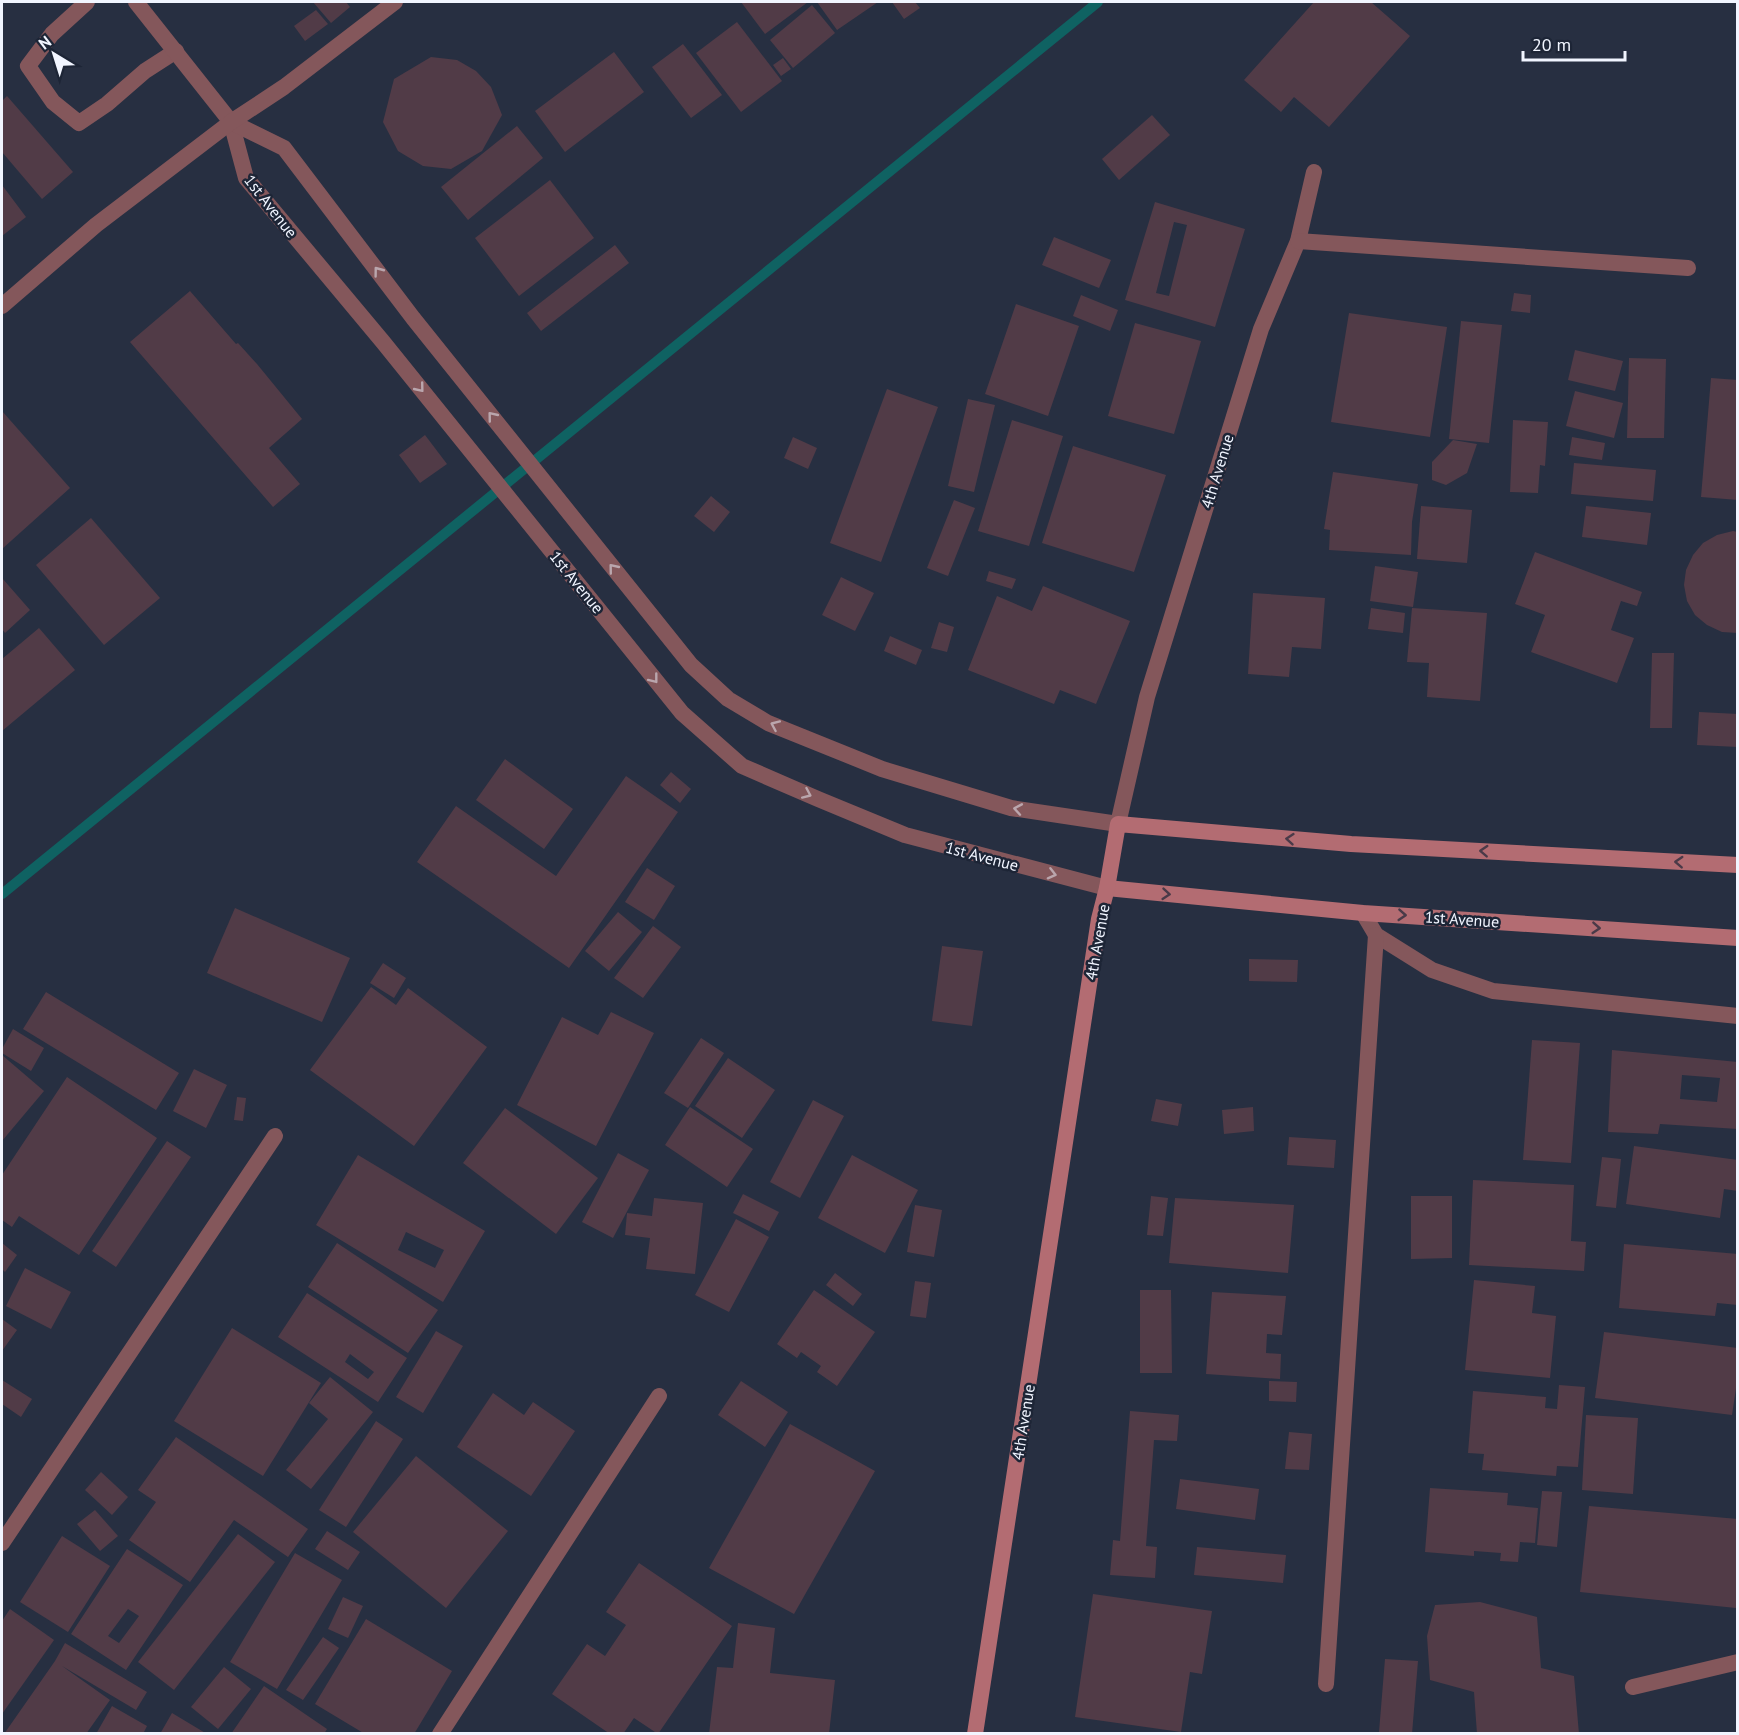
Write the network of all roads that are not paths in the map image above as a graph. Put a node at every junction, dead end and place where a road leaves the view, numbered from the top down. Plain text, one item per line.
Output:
1 (87, 2) edge
2 (136, 2) edge
3 (395, 2) edge
4 (176, 51) junction
5 (231, 122) junction
6 (1314, 172) dead end
7 (1298, 241) junction
8 (1688, 268) dead end
9 (2, 306) edge
10 (1118, 824) junction
11 (1737, 865) edge
12 (1107, 888) junction
13 (1363, 913) junction
14 (1376, 935) junction
15 (1737, 938) edge
16 (1737, 1016) edge
17 (276, 1136) dead end
18 (659, 1396) dead end
19 (2, 1543) edge
20 (1737, 1662) edge
21 (1326, 1684) dead end
22 (1633, 1687) dead end
23 (440, 1734) edge
24 (975, 1734) edge

1 - 4 street
2 - 4 street
3 - 5 street
4 - 5 street
5 - 9 street
10 -> 5 street
5 -> 12 street, 1st Avenue
6 - 7 street, 4th Avenue
7 - 8 street
7 - 10 street, 4th Avenue
11 -> 10 main road
10 - 12 main road, 4th Avenue
12 -> 13 main road, 1st Avenue
12 - 24 main road, 4th Avenue
13 - 14 street
13 -> 15 main road, 1st Avenue
14 - 16 street
14 - 21 street
17 - 19 street
18 - 23 street
20 - 22 street

